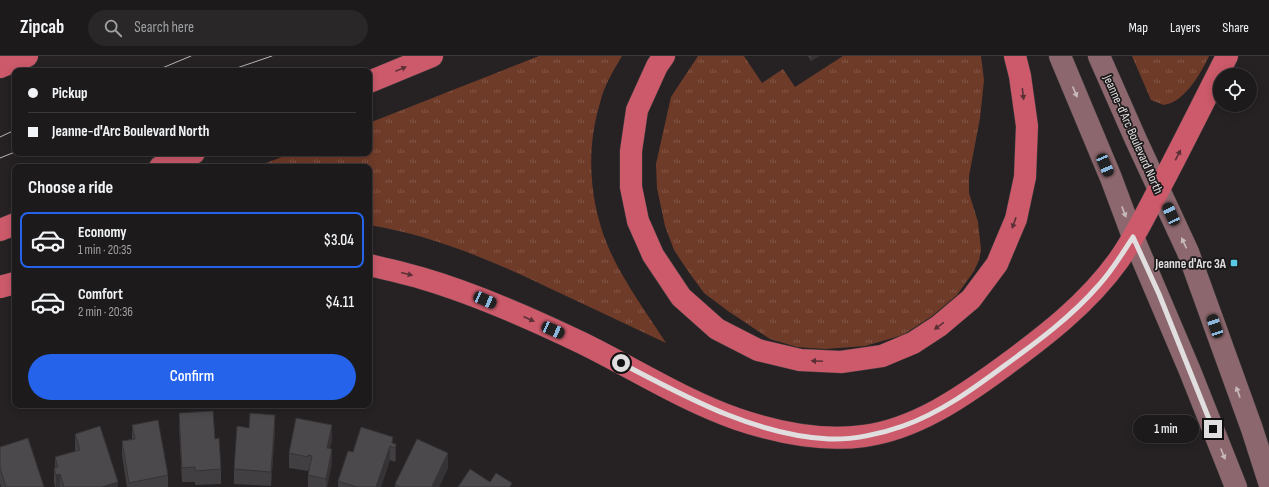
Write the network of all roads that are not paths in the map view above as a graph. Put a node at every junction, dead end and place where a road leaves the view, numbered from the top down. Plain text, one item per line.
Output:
1 (27, 56) edge
2 (432, 56) edge
3 (664, 56) edge
4 (1015, 56) edge
5 (1060, 56) edge
6 (1099, 56) edge
7 (1227, 56) edge
8 (0, 67) edge
9 (372, 81) edge
10 (187, 156) edge
11 (167, 164) edge
12 (1159, 189) junction
13 (12, 225) edge
14 (0, 230) edge
15 (1133, 237) junction
16 (372, 266) edge
17 (12, 284) edge
18 (0, 287) edge
19 (1269, 482) edge
20 (1236, 487) edge

1 - 8 highway
9 -> 2 highway
4 -> 3 highway
5 -> 15 main road
6 - 12 main road, Jeanne-d'Arc Boulevard North
12 -> 7 highway
10 - 11 highway
12 - 15 highway
19 -> 12 main road, Jeanne-d'Arc Boulevard North
13 - 14 highway
16 -> 15 highway
15 -> 20 main road
17 - 18 highway

